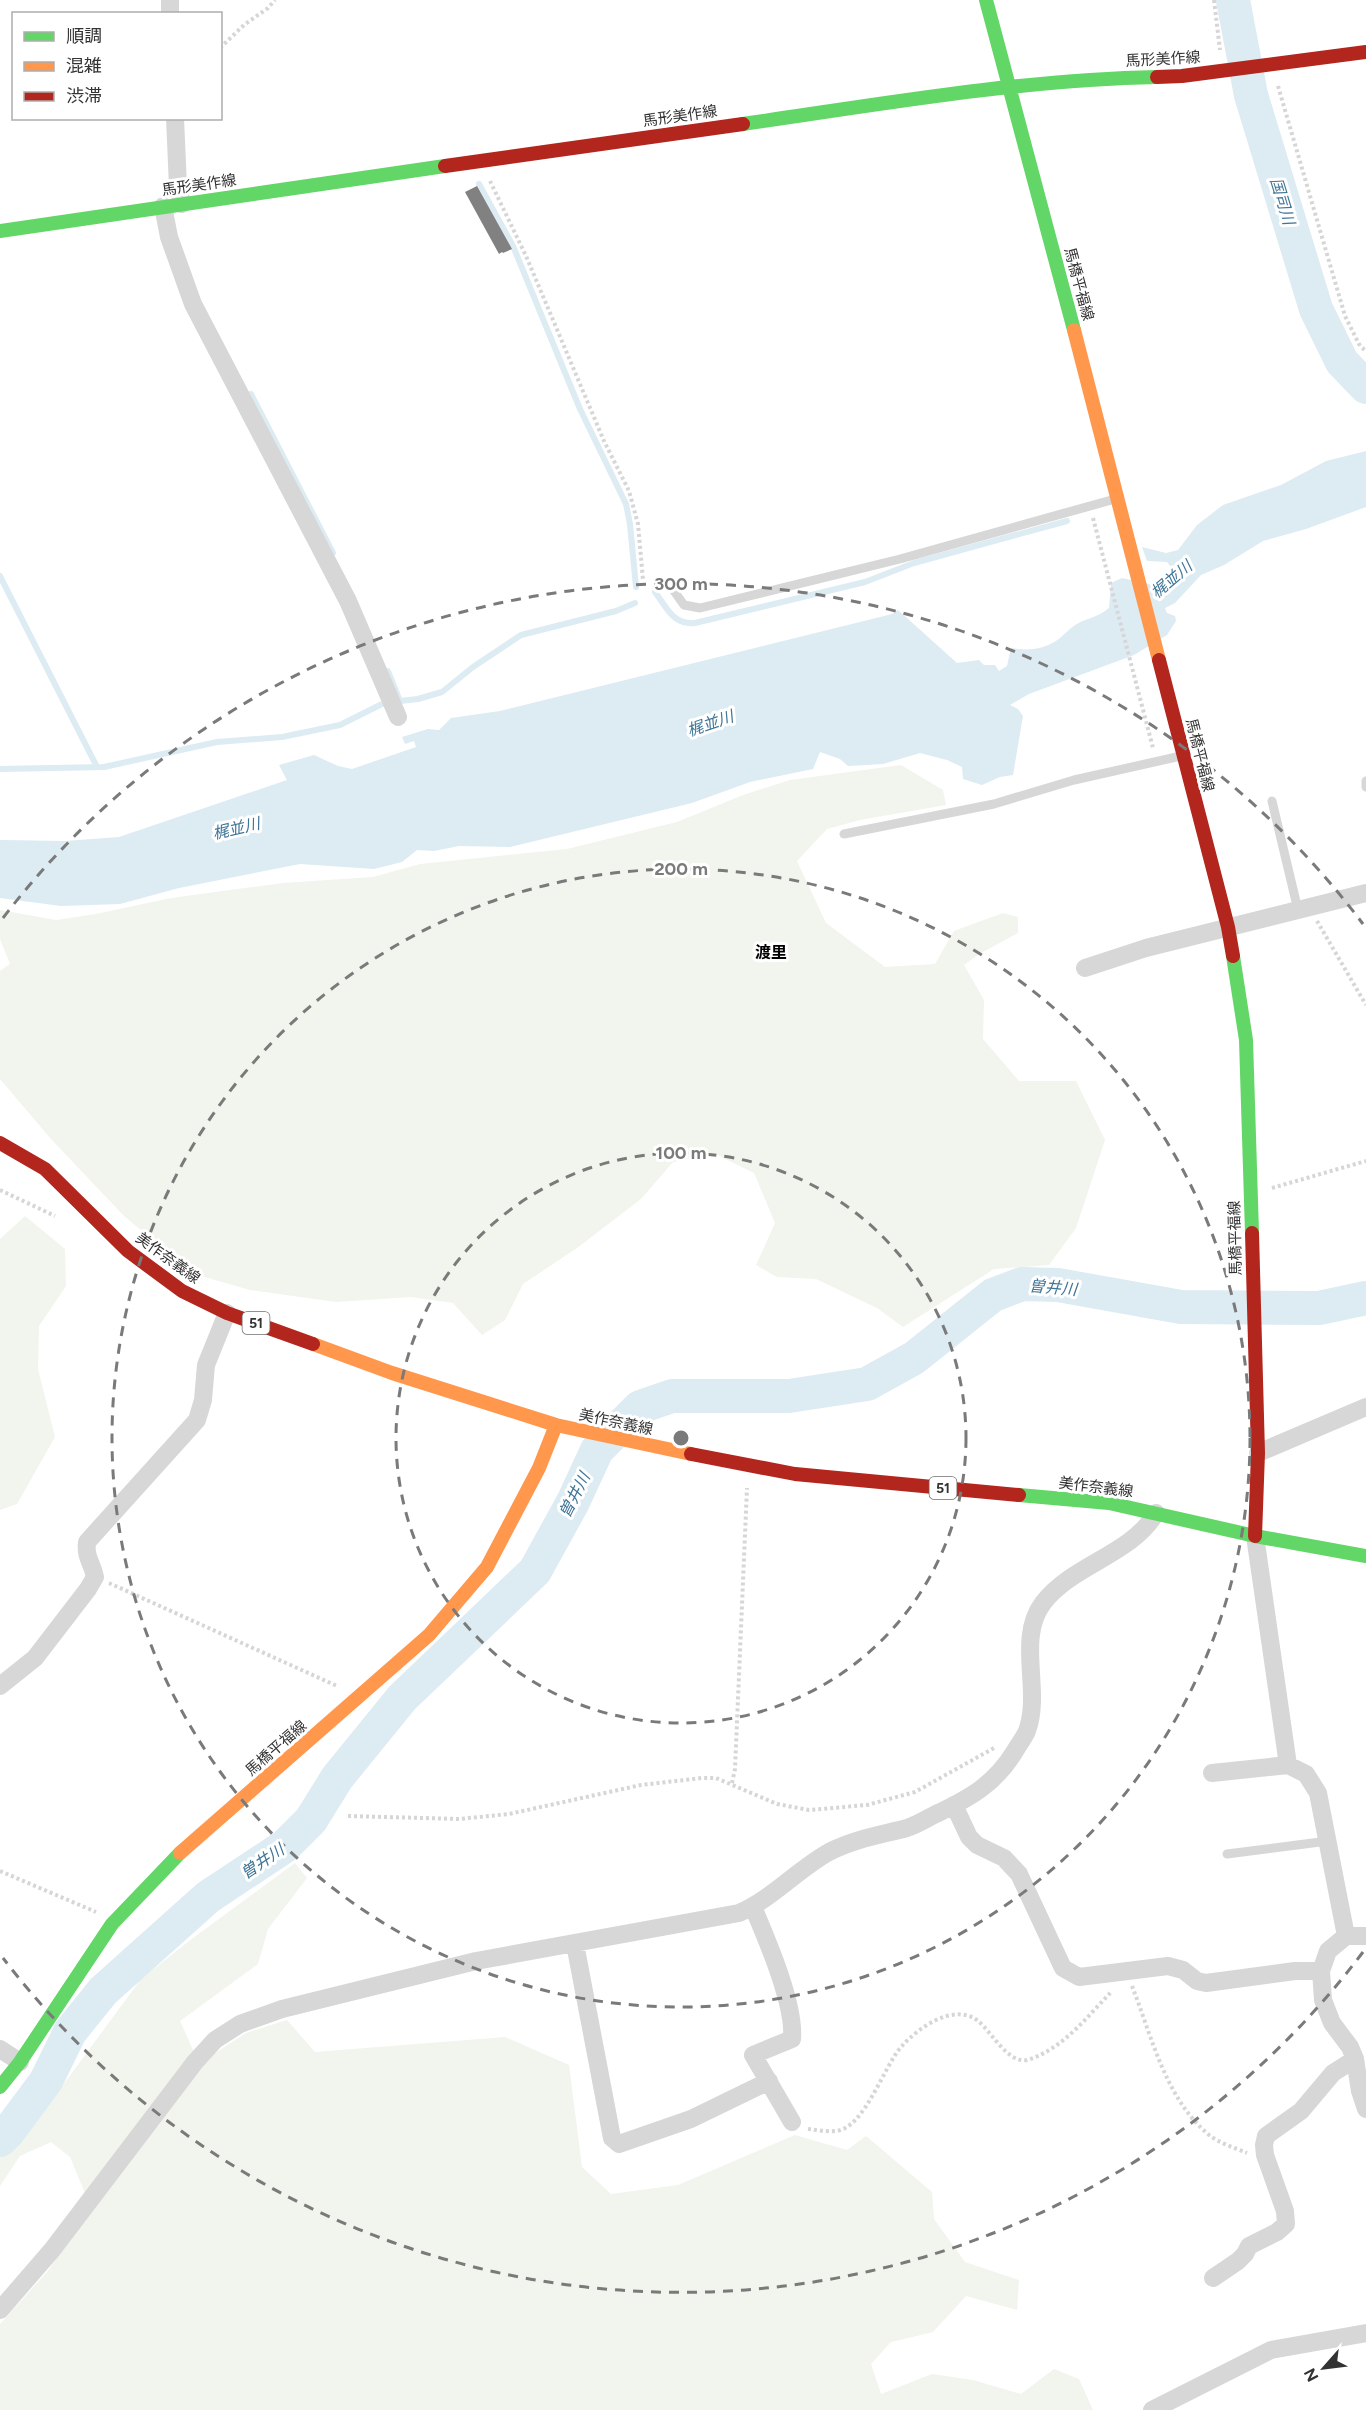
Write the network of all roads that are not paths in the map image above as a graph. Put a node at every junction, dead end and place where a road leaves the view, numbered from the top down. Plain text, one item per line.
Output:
1 (986, 0) edge
2 (1366, 52) edge
3 (1009, 86) junction
4 (175, 120) edge
5 (182, 204) junction
6 (163, 206) junction
7 (0, 231) edge
8 (1118, 501) junction
9 (674, 591) dead end
10 (398, 717) dead end
11 (1183, 752) junction
12 (1366, 781) edge
13 (1366, 787) edge
14 (1272, 801) dead end
15 (844, 834) dead end
16 (1366, 893) edge
17 (1304, 908) junction
18 (1228, 927) junction
19 (1085, 968) dead end
20 (0, 1143) edge
21 (227, 1313) junction
22 (1366, 1407) edge
23 (556, 1425) junction
24 (1258, 1453) junction
25 (1156, 1513) junction
26 (1255, 1536) junction
27 (1366, 1556) edge
28 (0, 1686) edge
29 (1288, 1765) junction
30 (1212, 1773) dead end
31 (954, 1805) junction
32 (1328, 1841) junction
33 (1227, 1854) dead end
34 (753, 1907) junction
35 (1346, 1936) junction
36 (1366, 1936) edge
37 (575, 1944) junction
38 (1321, 1971) junction
39 (0, 2049) edge
40 (1355, 2060) junction
41 (20, 2062) junction
42 (768, 2081) junction
43 (0, 2087) edge
44 (1366, 2109) edge
45 (792, 2122) road end
46 (1213, 2278) dead end
47 (0, 2310) edge
48 (1366, 2334) edge
49 (1152, 2410) edge

1 - 3 main road, 馬橋平福線
2 - 3 main road, 馬形美作線
3 - 5 main road, 馬形美作線
3 - 8 main road, 馬橋平福線
4 - 5 street
5 - 6 main road, 馬形美作線
6 - 7 main road, 馬形美作線
6 - 10 street
8 - 9 lane
8 - 11 main road, 馬橋平福線
11 - 15 lane
11 - 18 main road, 馬橋平福線
12 - 13 lane
14 - 17 lane
16 - 17 street
17 - 18 street
18 - 19 street
18 - 24 main road, 馬橋平福線
20 - 21 main road, 美作奈義線 / 51
21 - 23 main road, 美作奈義線 / 51
21 - 28 street
22 - 24 street
23 - 25 main road, 美作奈義線 / 51
23 - 41 main road, 馬橋平福線
24 - 26 main road, 馬橋平福線
25 - 26 main road, 美作奈義線 / 51
25 - 31 street
26 - 27 main road, 美作奈義線 / 51
26 - 29 street
29 - 30 street
29 - 32 street
31 - 34 street
31 - 38 street
32 - 33 lane
32 - 35 street
34 - 37 street
34 - 42 street
35 - 36 street
35 - 38 street
37 - 42 street
37 - 47 street
38 - 40 street
39 - 41 street
40 - 44 street
40 - 46 street
41 - 43 main road, 馬橋平福線
42 - 45 street
48 - 49 street

